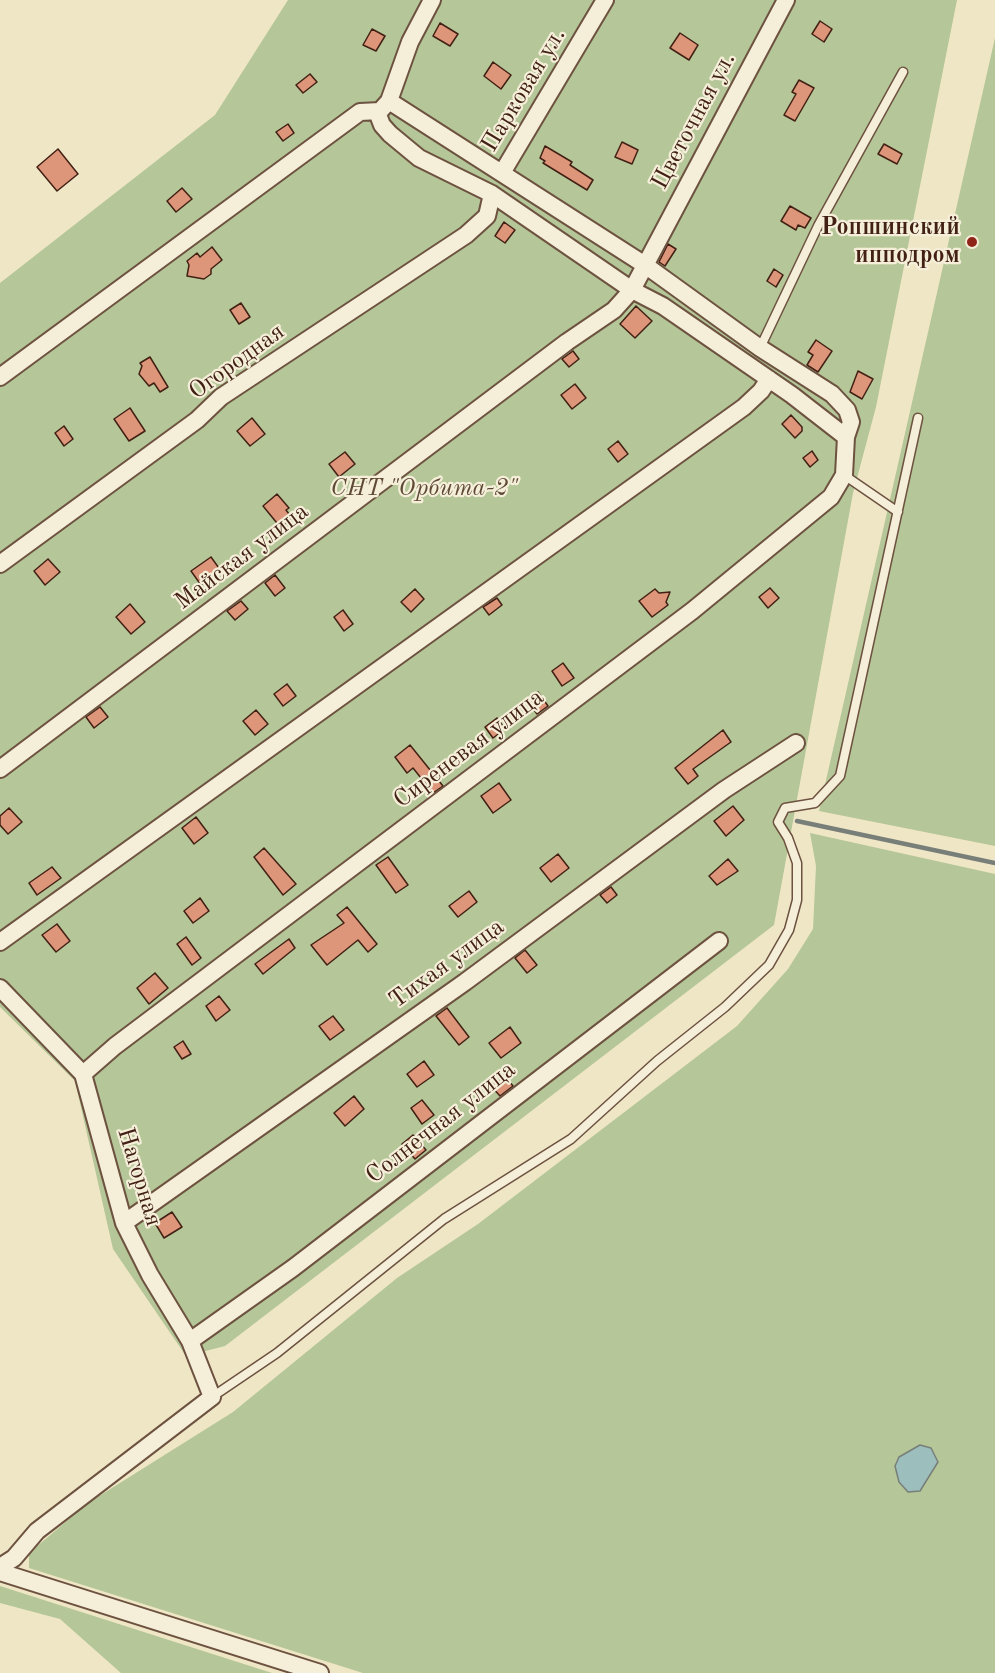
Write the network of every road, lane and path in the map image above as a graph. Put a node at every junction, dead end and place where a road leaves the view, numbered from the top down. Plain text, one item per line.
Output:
1 (432, 0) edge
2 (605, 0) edge
3 (786, 0) edge
4 (903, 72) dead end
5 (383, 106) junction
6 (502, 173) junction
7 (492, 194) junction
8 (645, 265) junction
9 (632, 290) junction
10 (760, 348) junction
11 (0, 377) edge
12 (769, 379) junction
13 (918, 418) dead end
14 (846, 437) junction
15 (843, 475) junction
16 (898, 512) junction
17 (0, 564) edge
18 (796, 743) dead end
19 (0, 769) edge
20 (719, 941) dead end
21 (0, 942) edge
22 (0, 988) edge
23 (83, 1074) junction
24 (124, 1222) junction
25 (190, 1341) junction
26 (212, 1397) junction
27 (0, 1567) edge
28 (0, 1572) edge
29 (320, 1673) edge

1 - 5 street
2 - 6 street, Парковая ул.
3 - 8 street, Цветочная ул.
4 - 10 lane
5 - 6 street
5 - 7 street
5 - 11 street
6 - 8 street
7 - 9 street
7 - 17 street, Огородная
8 - 9 street, Майская улица
8 - 10 street
9 - 12 street
9 - 19 street, Майская улица
10 - 14 street, Сиреневая улица
12 - 14 street
12 - 21 street
13 - 16 lane
14 - 15 street, Сиреневая улица
15 - 16 lane
15 - 23 street, Сиреневая улица
16 - 26 lane
18 - 24 street, Тихая улица
20 - 25 street, Солнечная улица
22 - 23 street, Нагорная
23 - 24 street, Нагорная
24 - 25 street, Нагорная
25 - 26 street, Нагорная
26 - 27 street
28 - 29 street

